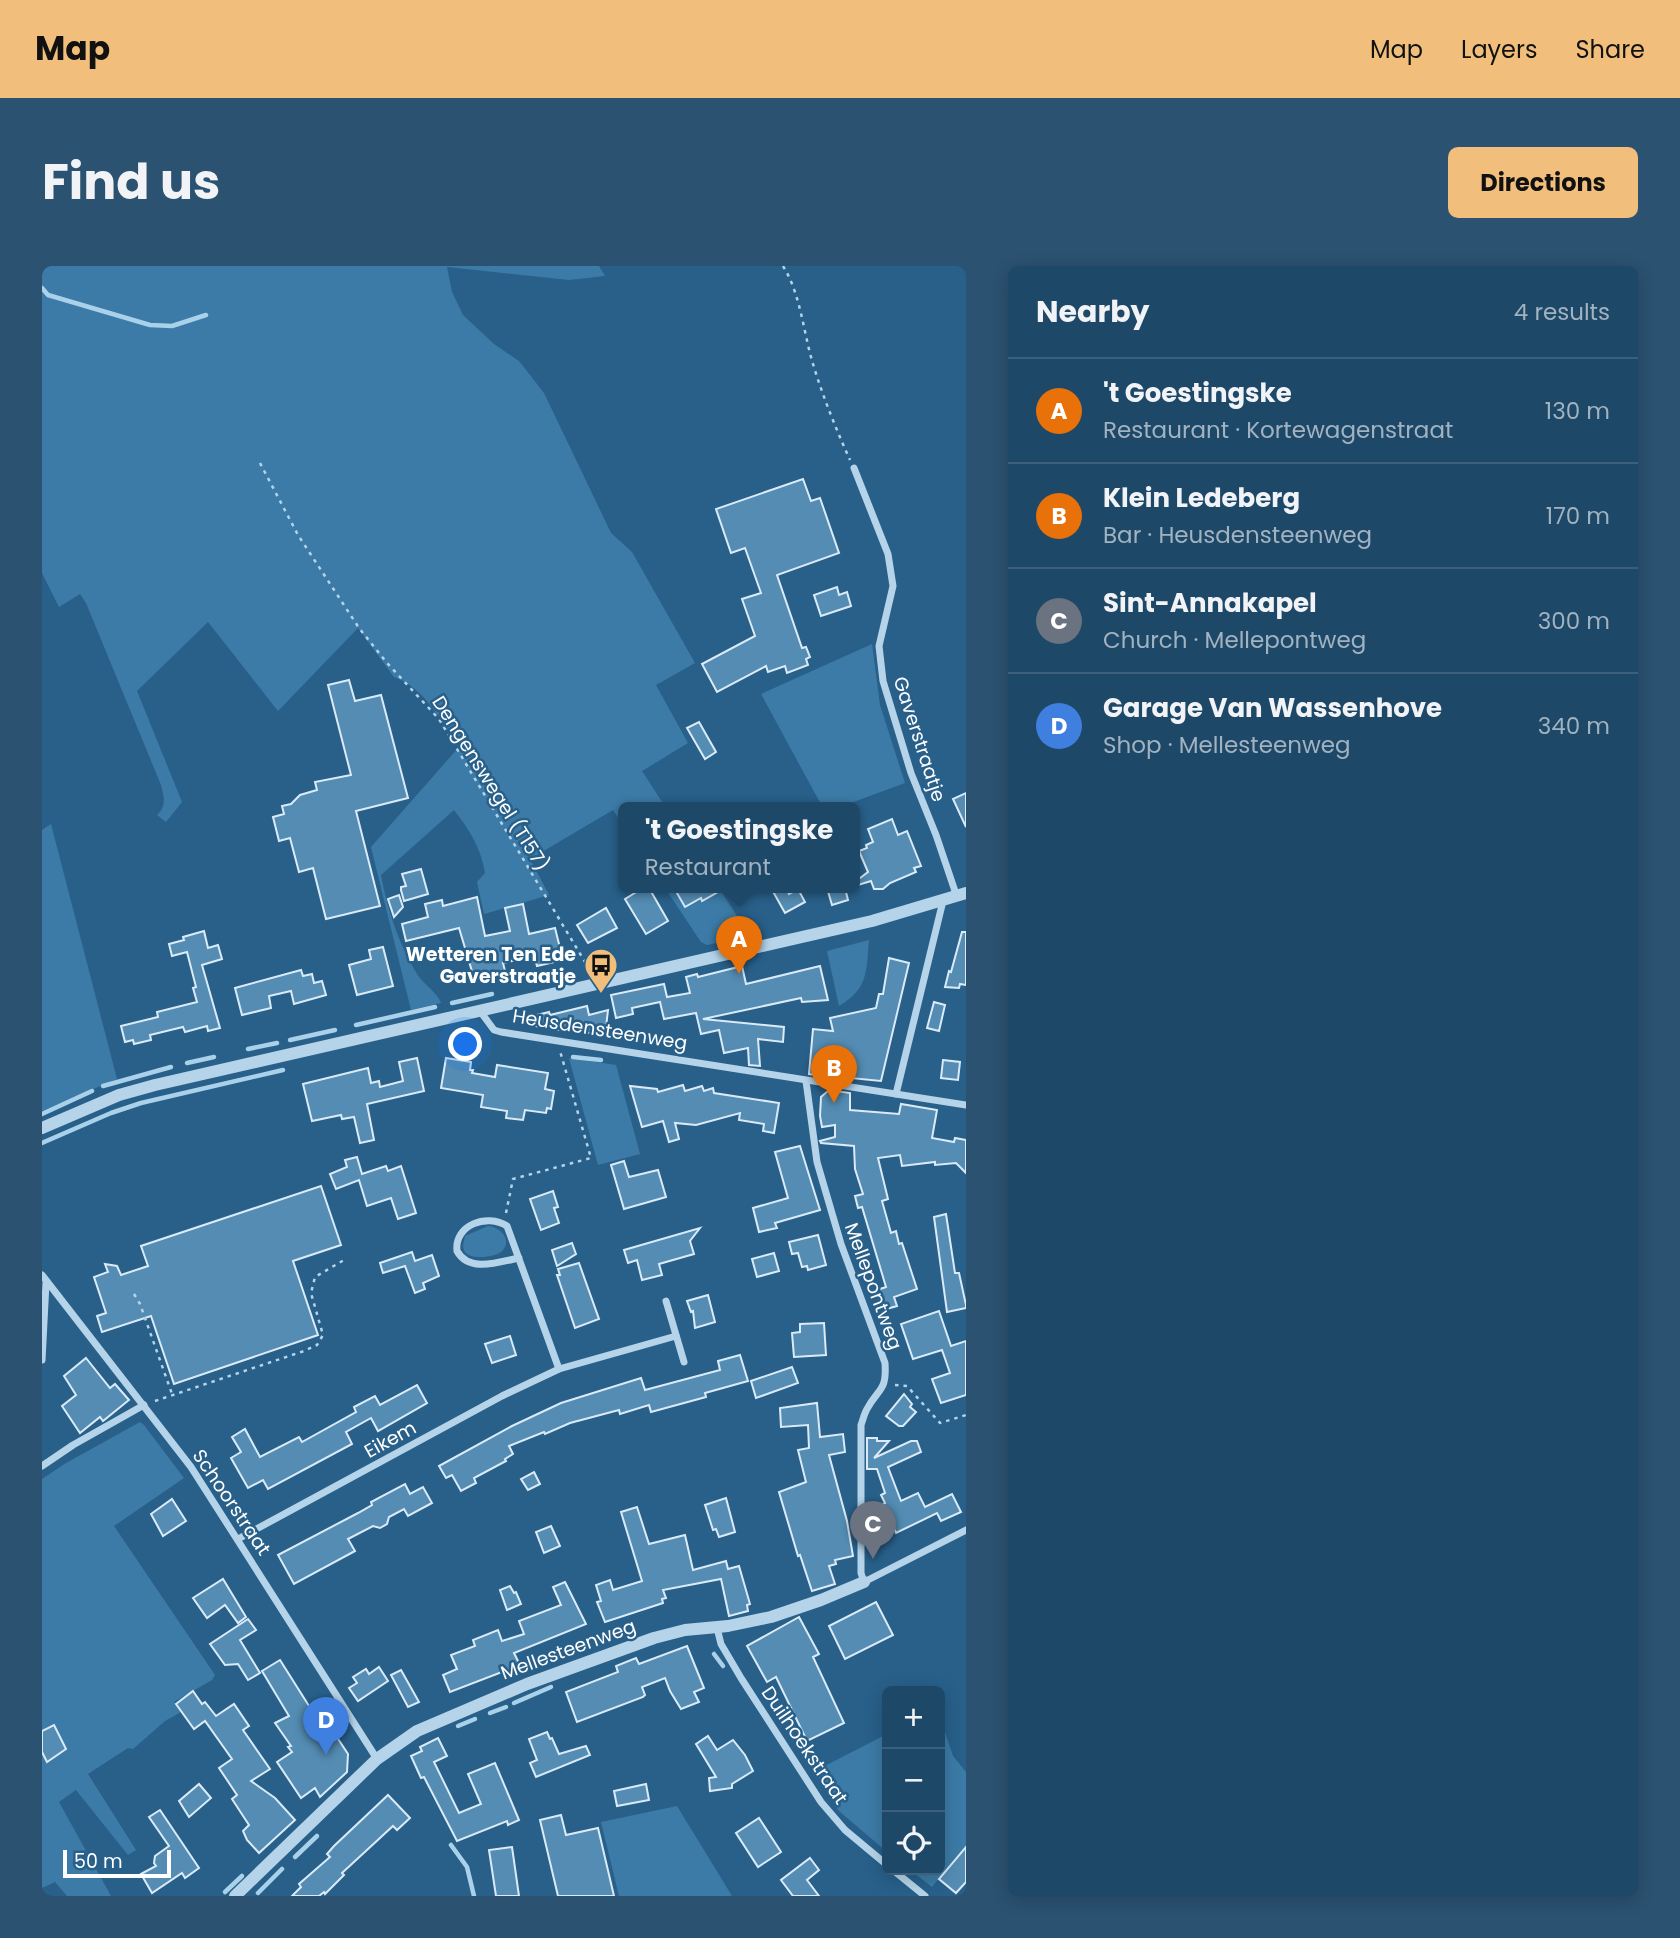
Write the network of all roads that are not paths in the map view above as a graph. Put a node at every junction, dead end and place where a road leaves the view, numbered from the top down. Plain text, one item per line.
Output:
1 (854, 468) road end
2 (961, 895) edge
3 (943, 901) junction
4 (480, 1011) junction
5 (806, 1081) junction
6 (897, 1094) junction
7 (966, 1105) edge
8 (42, 1128) edge
9 (519, 1258) junction
10 (44, 1279) edge
11 (666, 1301) dead end
12 (676, 1336) junction
13 (42, 1360) edge
14 (684, 1362) dead end
15 (559, 1369) junction
16 (144, 1405) junction
17 (42, 1466) edge
18 (966, 1530) edge
19 (239, 1539) junction
20 (864, 1581) junction
21 (716, 1628) junction
22 (377, 1759) junction
23 (882, 1861) edge
24 (899, 1875) edge
25 (235, 1896) edge
26 (925, 1896) edge

1 - 2 street, Gaverstraatje
2 - 3 street
3 - 4 street
3 - 6 street
4 - 5 street, Heusdensteenweg
4 - 8 street
5 - 6 street, Heusdensteenweg
5 - 20 street, Mellepontweg
6 - 7 street, Heusdensteenweg
9 - 9 street
9 - 15 street
10 - 13 street
10 - 16 street, Schoorstraat
11 - 12 street
12 - 14 street
12 - 15 street, Eikem
15 - 19 street, Eikem
16 - 17 street
16 - 19 street, Schoorstraat
18 - 20 street, Mellesteenweg
19 - 22 street, Schoorstraat
20 - 21 street, Mellesteenweg
21 - 22 street, Mellesteenweg
21 - 23 street, Duilhoekstraat
22 - 25 street, Mellesteenweg
24 - 26 street

